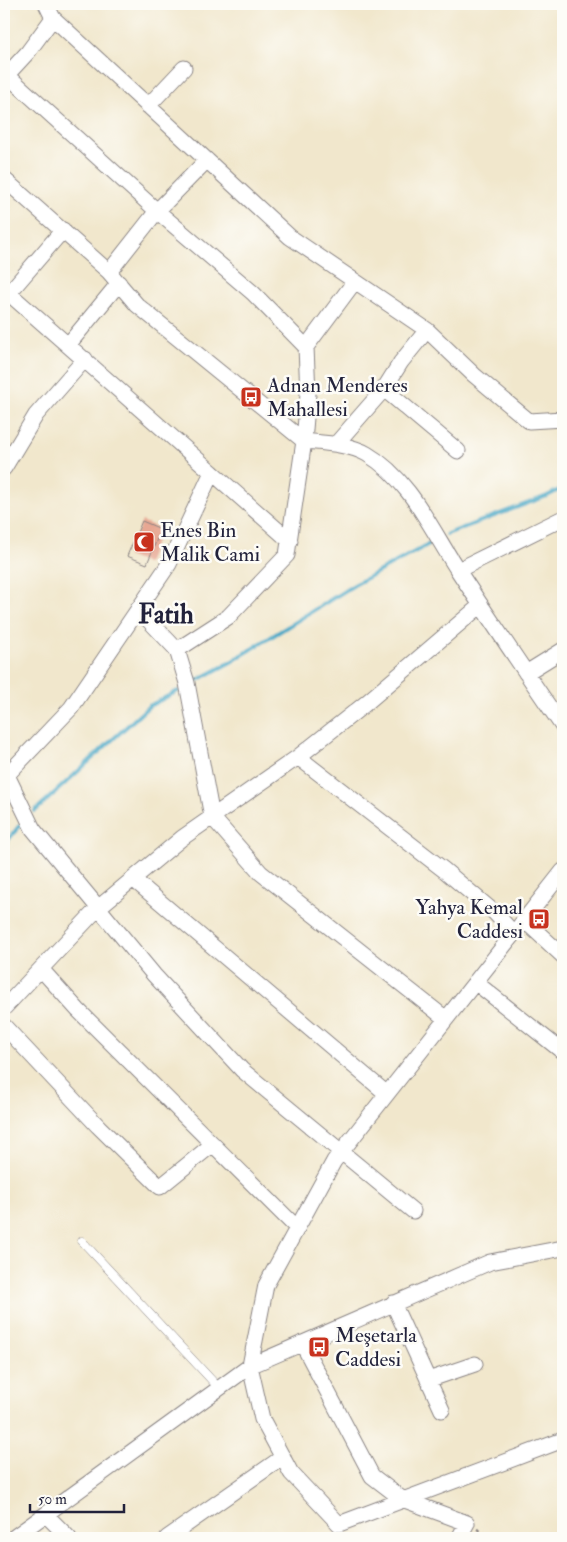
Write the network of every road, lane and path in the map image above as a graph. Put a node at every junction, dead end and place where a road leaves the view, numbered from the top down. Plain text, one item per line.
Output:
1 (46, 4) edge
2 (53, 18) junction
3 (184, 68) dead end
4 (5, 76) edge
5 (148, 106) junction
6 (207, 160) junction
7 (4, 179) edge
8 (157, 211) junction
9 (63, 230) junction
10 (114, 278) junction
11 (355, 280) junction
12 (6, 292) edge
13 (427, 330) junction
14 (68, 344) junction
15 (306, 347) junction
16 (85, 359) junction
17 (384, 389) junction
18 (563, 419) edge
19 (304, 441) junction
20 (336, 444) junction
21 (458, 451) dead end
22 (4, 468) edge
23 (212, 472) junction
24 (563, 518) edge
25 (290, 541) junction
26 (458, 570) junction
27 (481, 605) junction
28 (138, 609) junction
29 (177, 650) junction
30 (563, 650) edge
31 (526, 673) junction
32 (563, 727) edge
33 (298, 757) junction
34 (5, 773) edge
35 (212, 817) junction
36 (563, 871) edge
37 (133, 879) junction
38 (98, 908) junction
39 (524, 920) junction
40 (514, 934) junction
41 (563, 956) edge
42 (41, 969) junction
43 (475, 982) junction
44 (4, 1008) edge
45 (446, 1019) junction
46 (4, 1026) edge
47 (563, 1052) edge
48 (387, 1094) junction
49 (213, 1144) junction
50 (341, 1152) junction
51 (413, 1211) dead end
52 (297, 1228) junction
53 (82, 1242) dead end
54 (563, 1248) edge
55 (393, 1304) junction
56 (302, 1343) junction
57 (475, 1364) dead end
58 (250, 1366) junction
59 (428, 1380) junction
60 (219, 1388) junction
61 (442, 1410) dead end
62 (563, 1440) edge
63 (283, 1457) junction
64 (402, 1499) junction
65 (46, 1515) junction
66 (467, 1524) junction
67 (13, 1538) edge
68 (69, 1538) edge
69 (166, 1538) edge
70 (459, 1538) edge
71 (493, 1538) edge

1 - 2 street
2 - 4 street
2 - 5 street
3 - 5 street
4 - 8 street
5 - 6 street
6 - 8 street
6 - 11 street
7 - 9 street
8 - 10 street
8 - 15 street
9 - 10 street
9 - 12 street
10 - 14 street
10 - 19 street
11 - 13 street
11 - 15 street
12 - 14 street
13 - 17 street
13 - 18 street
14 - 16 street
15 - 19 street
16 - 22 street
16 - 23 street
17 - 20 street
17 - 21 street
19 - 20 street
19 - 25 street
20 - 26 street
23 - 25 street
23 - 28 street
24 - 26 street
25 - 29 street
26 - 27 street
27 - 31 street
27 - 33 street
28 - 29 street
28 - 34 street
29 - 35 street
30 - 31 street
31 - 32 street
33 - 35 street
33 - 40 street
34 - 38 street
35 - 37 street
35 - 45 street
36 - 39 street
37 - 38 street
37 - 48 street
38 - 42 street
38 - 50 street
39 - 40 street
39 - 41 street
40 - 43 street
42 - 44 street
42 - 49 street
43 - 45 street
43 - 47 street
45 - 48 street
46 - 49 street
48 - 50 street
49 - 52 street
50 - 51 street
50 - 52 street
52 - 58 street
53 - 60 lane
54 - 55 street
55 - 56 street
55 - 59 street
56 - 58 street
56 - 64 street
57 - 59 street
58 - 60 street
58 - 63 street
59 - 61 street
60 - 65 street
62 - 64 street
63 - 64 street
63 - 69 street
64 - 66 street
65 - 67 street
65 - 68 street
66 - 70 street
66 - 71 path

